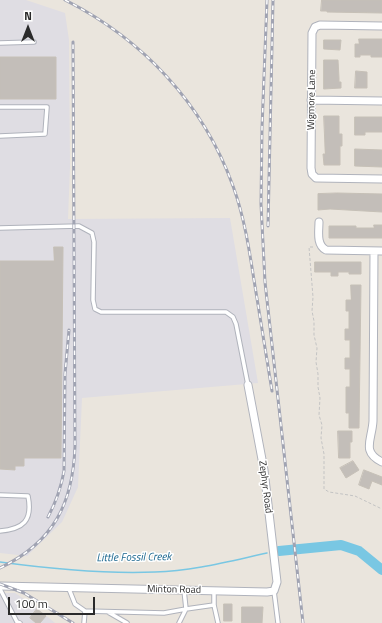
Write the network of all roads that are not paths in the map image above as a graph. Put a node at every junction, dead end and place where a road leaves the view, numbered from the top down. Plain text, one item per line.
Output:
1 (382, 26) edge
2 (34, 42) dead end
3 (0, 43) edge
4 (311, 100) junction
5 (382, 101) edge
6 (0, 107) edge
7 (0, 136) edge
8 (382, 179) edge
9 (319, 222) dead end
10 (0, 228) edge
11 (374, 251) junction
12 (382, 251) edge
13 (248, 385) joint
14 (374, 388) junction
15 (382, 389) edge
16 (382, 462) edge
17 (0, 495) edge
18 (0, 531) edge
19 (0, 588) edge
20 (69, 589) junction
21 (184, 590) junction
22 (214, 590) junction
23 (275, 590) junction
24 (214, 605) junction
25 (186, 609) junction
26 (85, 611) junction
27 (107, 612) junction
28 (20, 623) edge
29 (84, 623) edge
30 (126, 623) edge
31 (179, 623) edge
32 (218, 623) edge
33 (278, 623) edge

1 - 4 street, Wigmore Lane
2 - 3 lane
4 - 5 street
4 - 8 street, Wigmore Lane
6 - 7 lane
9 - 11 street
10 - 13 lane
11 - 12 street
11 - 14 street
13 - 23 street, Zephyr Road
14 - 15 street
14 - 16 street
17 - 18 lane
19 - 20 street, Minton Road
19 - 28 lane
20 - 21 street, Minton Road
20 - 26 lane
21 - 22 street, Minton Road
21 - 25 lane
22 - 23 street, Minton Road
22 - 24 lane
23 - 33 lane
24 - 25 lane
24 - 32 lane
25 - 27 lane
25 - 31 lane
26 - 27 lane
26 - 29 lane
27 - 30 lane

